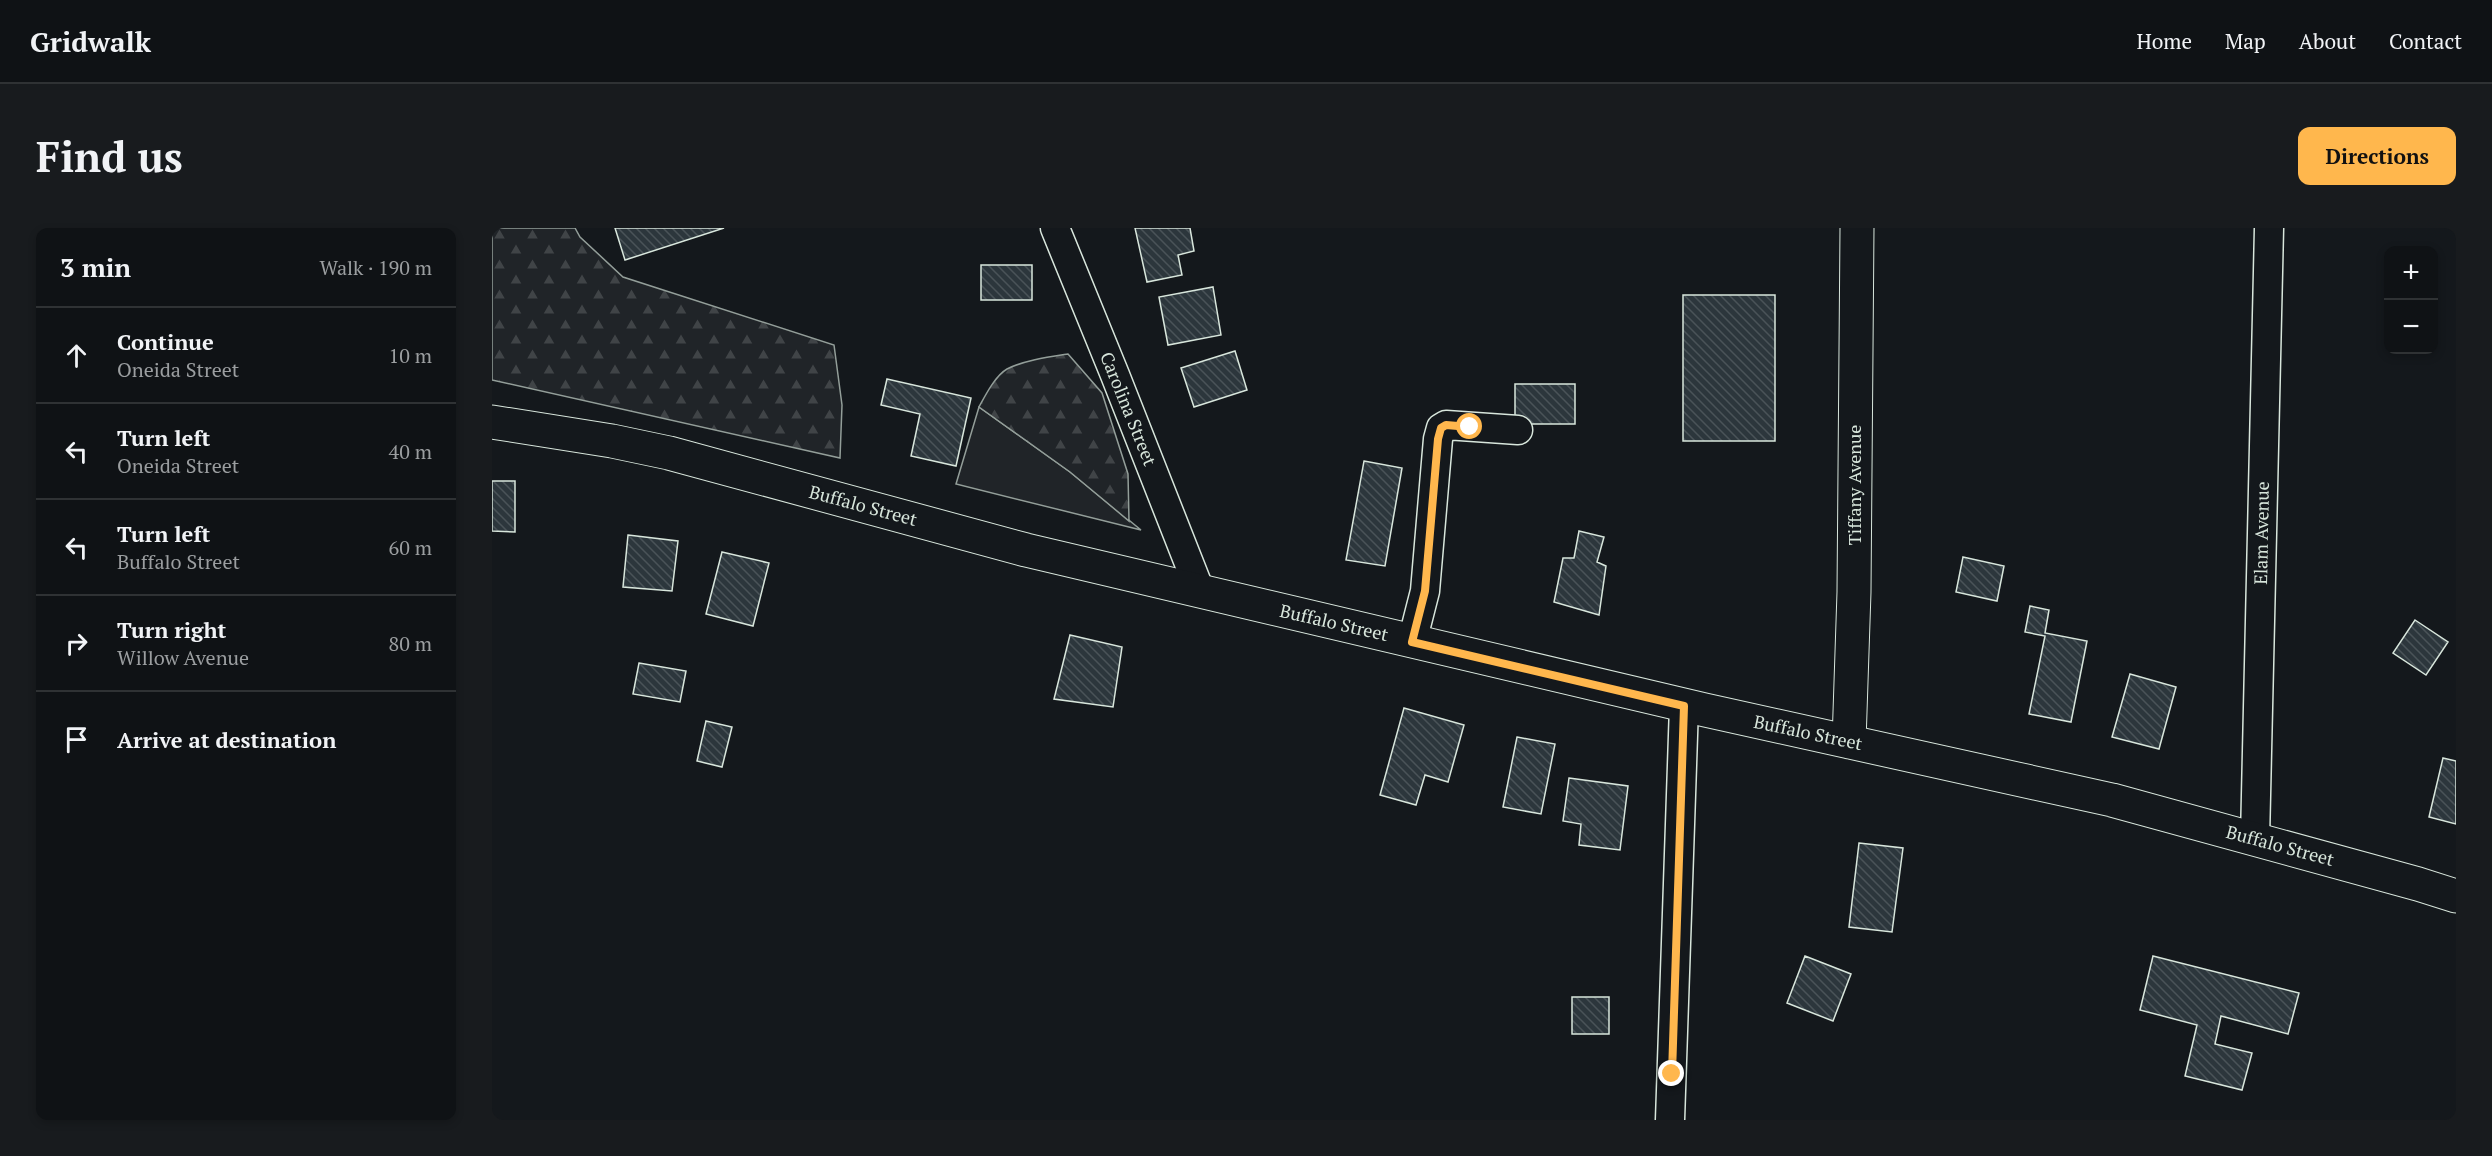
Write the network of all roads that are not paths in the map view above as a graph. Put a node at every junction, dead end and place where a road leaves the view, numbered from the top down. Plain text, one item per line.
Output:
1 (1054, 228) edge
2 (1857, 228) edge
3 (2269, 228) edge
4 (492, 422) edge
5 (1518, 430) dead end
6 (1200, 591) junction
7 (1412, 642) junction
8 (1684, 706) junction
9 (1849, 742) junction
10 (2255, 839) junction
11 (2456, 896) edge
12 (1670, 1120) edge

1 - 6 street, Carolina Street
2 - 9 street, Tiffany Avenue
3 - 10 street, Elam Avenue
4 - 6 street, Buffalo Street
5 - 7 street
6 - 7 street, Buffalo Street
7 - 8 street, Buffalo Street
8 - 9 street, Buffalo Street
8 - 12 street
9 - 10 street, Buffalo Street
10 - 11 street, Buffalo Street

